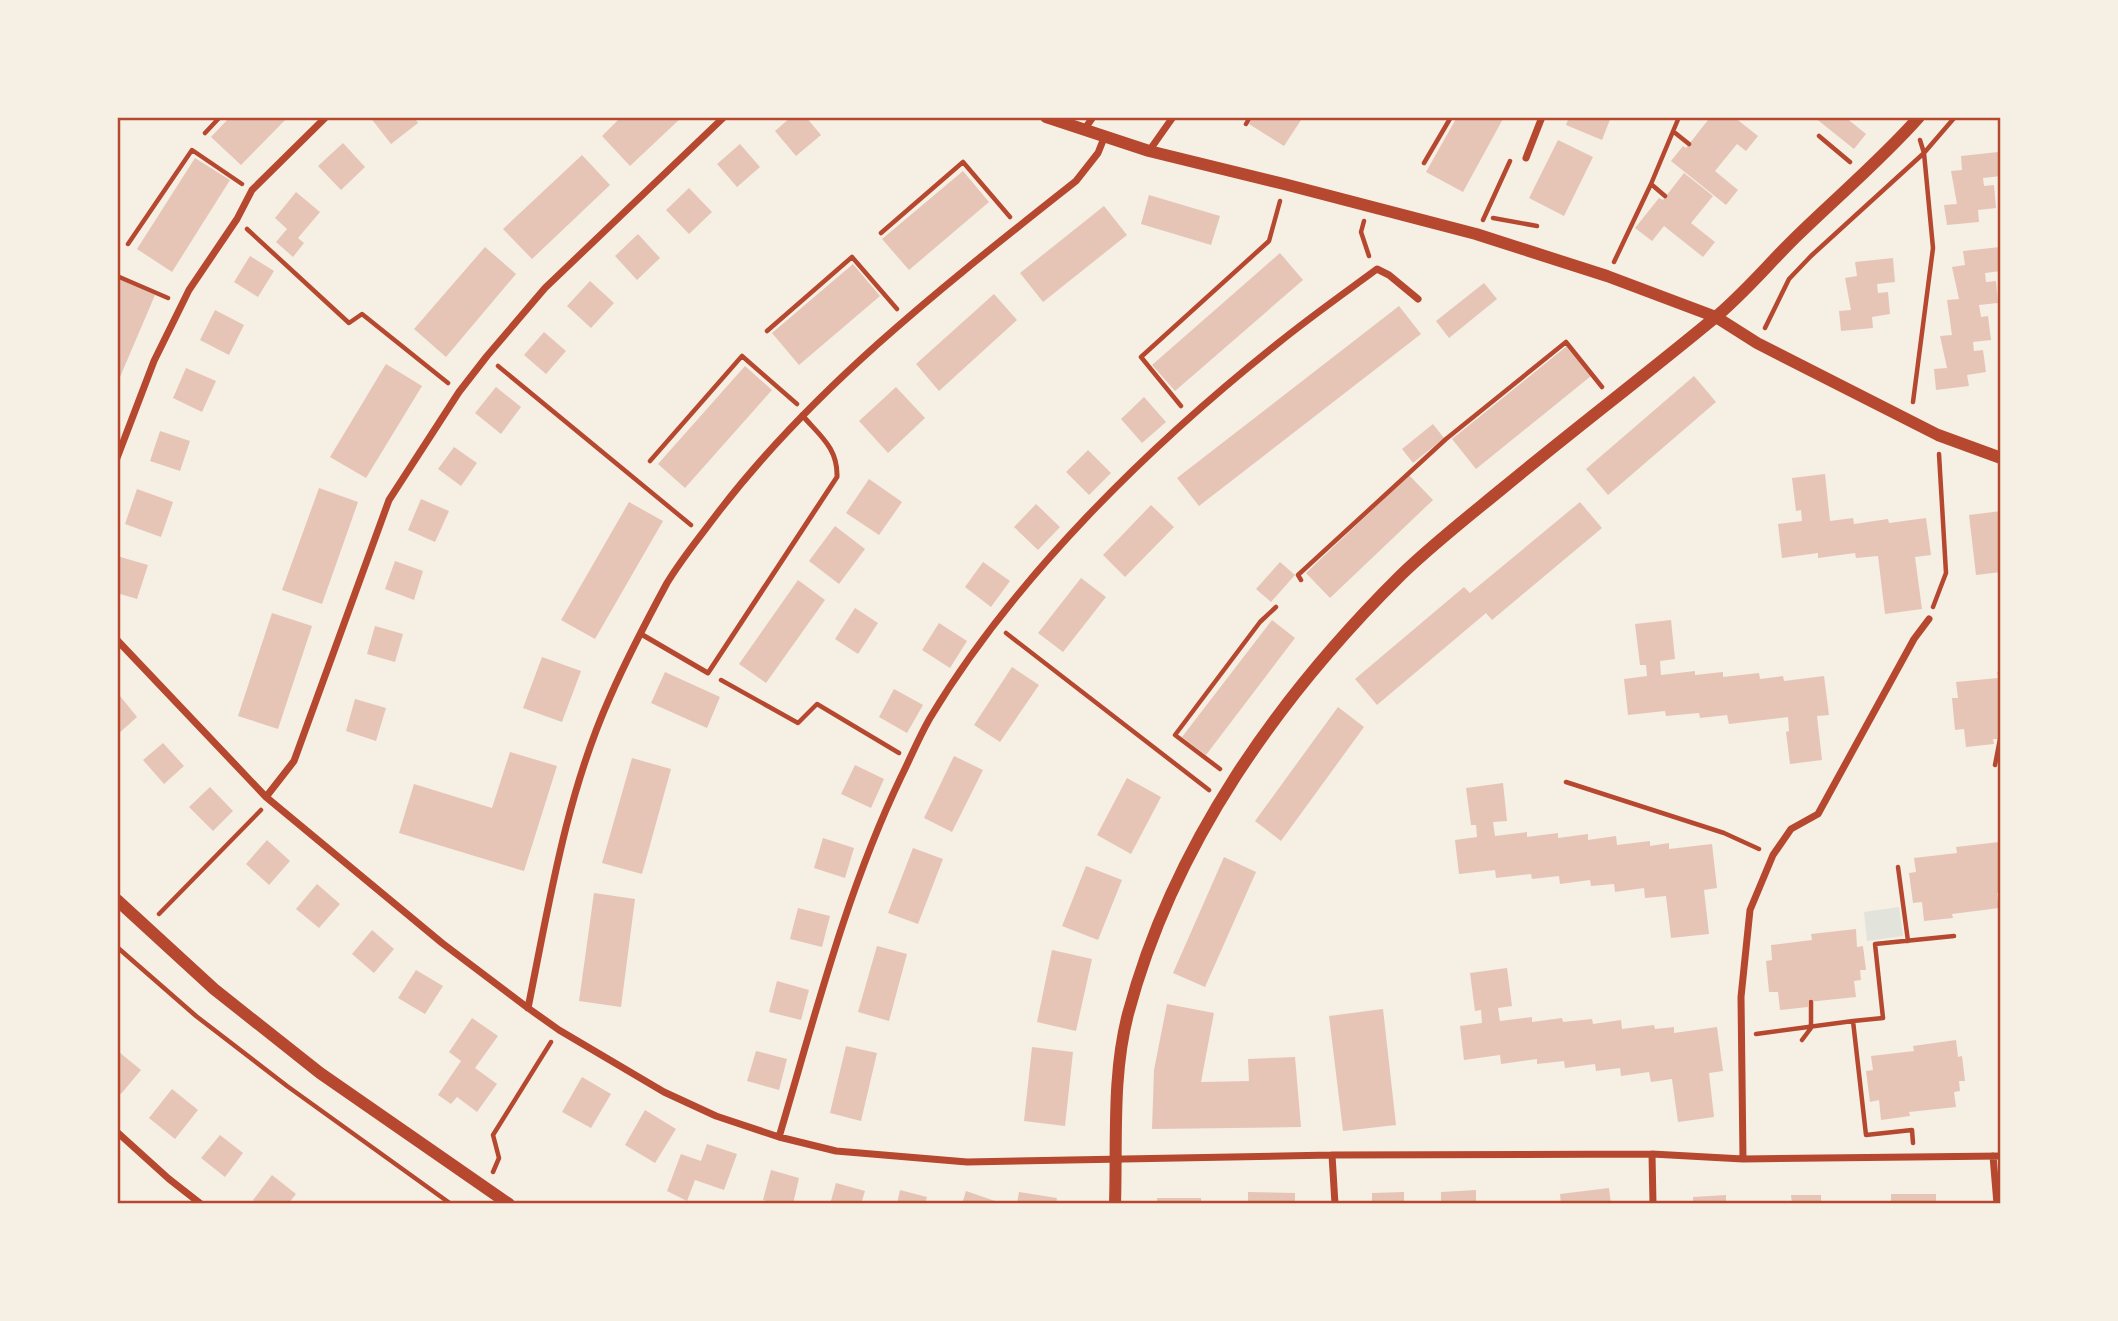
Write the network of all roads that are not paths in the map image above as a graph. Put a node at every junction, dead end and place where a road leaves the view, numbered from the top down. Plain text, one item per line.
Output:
1 (326, 117) edge
2 (724, 117) edge
3 (1046, 117) edge
4 (1093, 117) edge
5 (1173, 117) edge
6 (1542, 117) edge
7 (1917, 120) edge
8 (1084, 130) junction
9 (1104, 138) junction
10 (1149, 151) junction
11 (1526, 158) road end
12 (1418, 299) dead end
13 (1716, 317) junction
14 (804, 414) junction
15 (117, 458) edge
16 (2001, 458) edge
17 (1929, 619) road end
18 (641, 634) junction
19 (117, 640) edge
20 (266, 797) junction
21 (117, 900) edge
22 (528, 1008) junction
23 (117, 1132) edge
24 (779, 1138) junction
25 (1652, 1154) junction
26 (1332, 1155) junction
27 (1997, 1156) edge
28 (1743, 1159) junction
29 (1116, 1160) junction
30 (201, 1204) edge
31 (509, 1204) edge
32 (1115, 1204) edge
33 (1335, 1204) edge
34 (1653, 1204) edge
35 (1997, 1204) edge

1 - 15 street
2 - 20 street
3 - 8 street
4 - 8 street
5 - 10 street
6 - 11 street
7 - 13 street
8 - 9 street
9 - 10 street
9 - 14 street
10 - 13 street
12 - 24 street
13 - 16 street
13 - 29 street
14 - 18 street
14 - 18 lane
17 - 28 street
18 - 22 street
19 - 20 street
20 - 22 street
21 - 31 street
22 - 24 street
23 - 30 street
24 - 29 street
25 - 26 street
25 - 28 street
25 - 34 street
26 - 29 street
26 - 33 street
27 - 28 street
27 - 35 street
29 - 32 street

